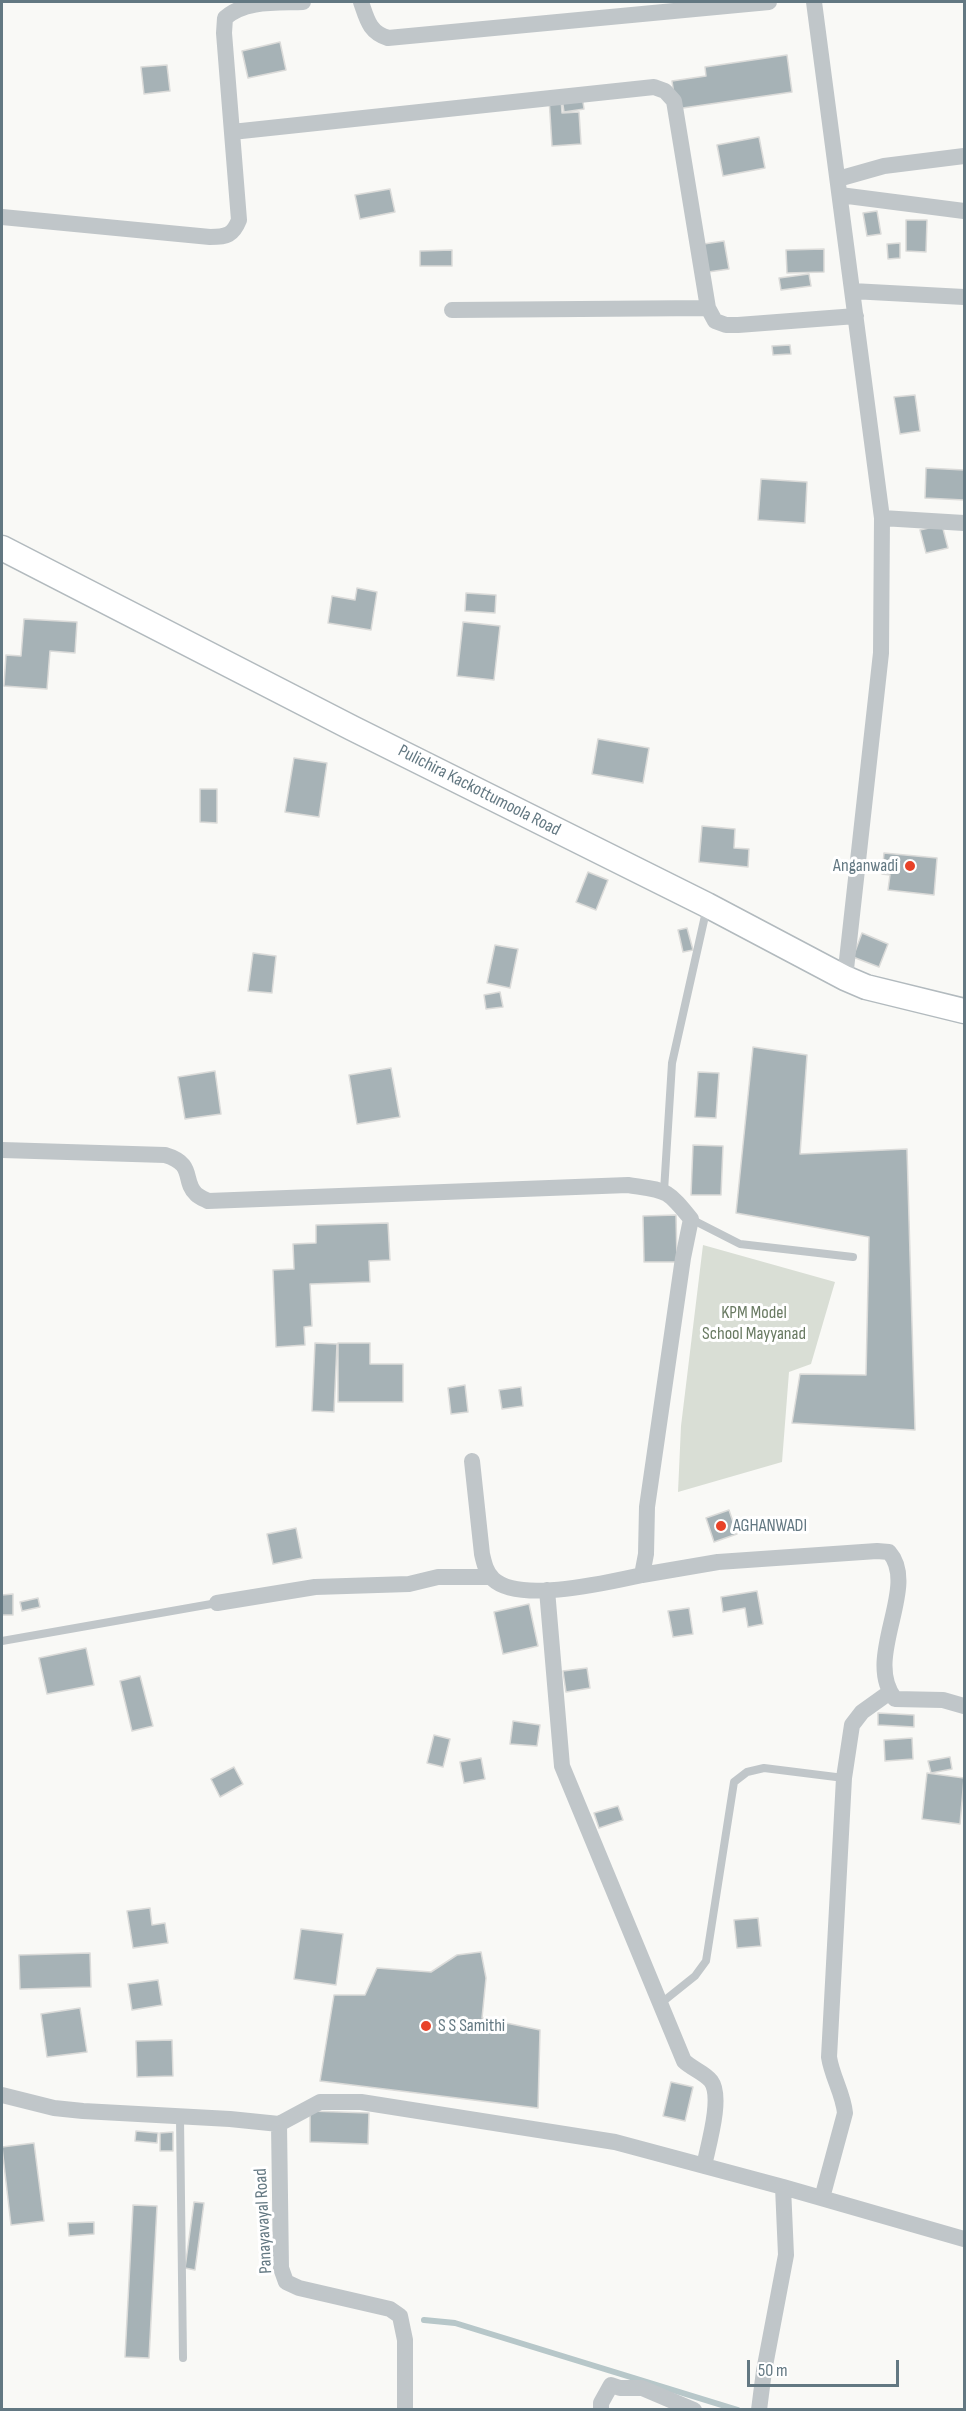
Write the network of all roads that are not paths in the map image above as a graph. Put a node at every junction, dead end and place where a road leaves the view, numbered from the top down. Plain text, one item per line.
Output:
1 (303, 2) edge
2 (361, 2) edge
3 (770, 2) edge
4 (814, 2) edge
5 (232, 132) junction
6 (964, 156) edge
7 (839, 187) junction
8 (964, 211) edge
9 (2, 217) edge
10 (852, 291) junction
11 (964, 297) edge
12 (708, 308) junction
13 (452, 310) dead end
14 (855, 316) junction
15 (882, 518) junction
16 (964, 524) edge
17 (2, 548) edge
18 (707, 905) junction
19 (845, 978) junction
20 (964, 1011) edge
21 (2, 1150) edge
22 (664, 1191) junction
23 (691, 1219) junction
24 (853, 1257) dead end
25 (472, 1461) dead end
26 (642, 1575) junction
27 (491, 1577) junction
28 (547, 1590) junction
29 (217, 1603) joint
30 (2, 1641) edge
31 (890, 1692) junction
32 (964, 1706) edge
33 (844, 1778) junction
34 (660, 2004) junction
35 (2, 2095) edge
36 (180, 2118) junction
37 (279, 2124) junction
38 (704, 2166) junction
39 (783, 2187) junction
40 (822, 2198) junction
41 (964, 2239) edge
42 (183, 2358) dead end
43 (405, 2409) edge
44 (601, 2409) edge
45 (694, 2409) edge
46 (759, 2409) edge

1 - 5 street
2 - 3 street
4 - 7 street
5 - 9 street
5 - 12 street
6 - 7 street
7 - 8 street
7 - 10 street
10 - 11 street
10 - 14 street
12 - 13 street
12 - 14 street
14 - 15 street
15 - 16 street
15 - 19 street
17 - 18 main road, Pulichira Kackottumoola Road
18 - 19 main road, Pulichira Kackottumoola Road
18 - 22 lane
19 - 20 main road, Pulichira Kackottumoola Road
21 - 22 street
22 - 23 street
23 - 24 lane
23 - 26 street
25 - 27 street
26 - 28 street
26 - 31 street
27 - 28 street
27 - 29 street
28 - 34 street
29 - 30 lane
31 - 32 street
31 - 33 street
33 - 34 lane
33 - 40 street
34 - 38 street
35 - 36 street
36 - 37 street
36 - 42 lane
37 - 38 street
37 - 43 street, Panayavayal Road
38 - 39 street
39 - 40 street
39 - 46 street
40 - 41 street
44 - 45 street

